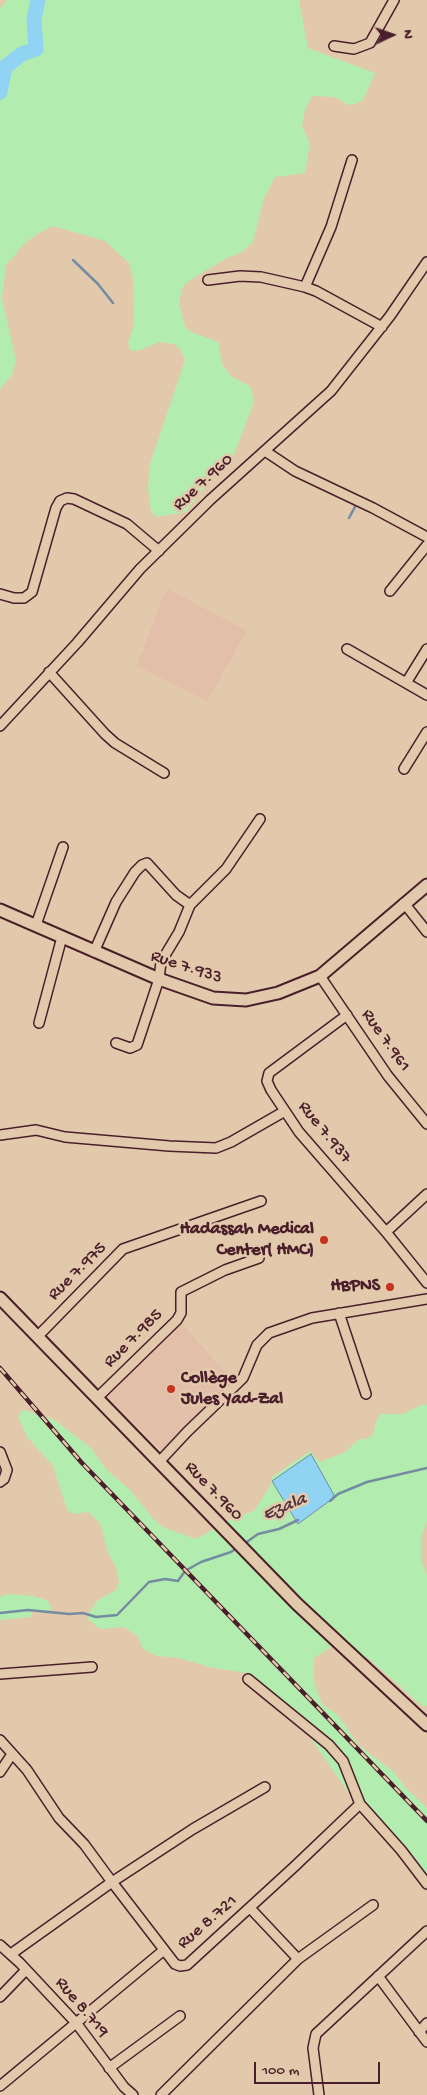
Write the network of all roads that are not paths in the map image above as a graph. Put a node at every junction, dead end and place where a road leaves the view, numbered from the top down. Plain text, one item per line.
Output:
1 (394, 0) edge
2 (334, 46) dead end
3 (352, 160) dead end
4 (427, 262) edge
5 (208, 280) dead end
6 (305, 287) junction
7 (382, 327) junction
8 (265, 451) junction
9 (427, 537) edge
10 (427, 545) edge
11 (159, 550) junction
12 (390, 591) dead end
13 (0, 594) edge
14 (348, 649) dead end
15 (427, 649) edge
16 (49, 672) junction
17 (406, 683) junction
18 (427, 695) edge
19 (0, 726) edge
20 (427, 732) edge
21 (404, 769) dead end
22 (164, 773) dead end
23 (260, 820) dead end
24 (63, 847) dead end
25 (427, 885) edge
26 (404, 903) junction
27 (190, 905) junction
28 (0, 910) edge
29 (36, 926) junction
30 (427, 932) edge
31 (62, 937) junction
32 (94, 952) junction
33 (320, 976) junction
34 (159, 979) junction
35 (347, 1016) junction
36 (40, 1023) dead end
37 (116, 1043) dead end
38 (285, 1112) junction
39 (427, 1124) edge
40 (0, 1135) edge
41 (427, 1194) edge
42 (261, 1201) dead end
43 (386, 1232) junction
44 (259, 1258) dead end
45 (427, 1283) edge
46 (0, 1298) edge
47 (427, 1299) edge
48 (339, 1313) junction
49 (38, 1336) junction
50 (366, 1394) dead end
51 (98, 1397) junction
52 (0, 1452) edge
53 (159, 1462) junction
54 (0, 1482) edge
55 (92, 1667) dead end
56 (0, 1674) edge
57 (248, 1680) dead end
58 (427, 1726) edge
59 (0, 1740) edge
60 (12, 1754) junction
61 (0, 1772) edge
62 (265, 1787) dead end
63 (360, 1804) junction
64 (112, 1882) junction
65 (427, 1884) edge
66 (373, 1906) dead end
67 (250, 1908) junction
68 (427, 1931) edge
69 (0, 1945) edge
70 (164, 1950) junction
71 (11, 1954) junction
72 (298, 1959) junction
73 (26, 1970) junction
74 (378, 1976) junction
75 (0, 1997) edge
76 (180, 2016) dead end
77 (77, 2024) junction
78 (427, 2024) edge
79 (419, 2032) junction
80 (427, 2042) edge
81 (109, 2068) junction
82 (0, 2086) edge
83 (133, 2095) edge
84 (161, 2095) edge
85 (319, 2095) edge

1 - 2 street
3 - 6 street
4 - 7 street, Rue 7.960
5 - 6 street
6 - 7 street
7 - 8 street, Rue 7.960
8 - 9 street
8 - 11 street, Rue 7.960
10 - 12 street
11 - 13 street
11 - 16 street, Rue 7.960
14 - 17 street
15 - 17 street
16 - 19 street, Rue 7.960
16 - 22 street
17 - 18 street
20 - 21 street
23 - 27 street
24 - 29 street
25 - 26 street, Rue 7.933
26 - 30 street
26 - 33 street, Rue 7.933
27 - 32 street
27 - 34 street
28 - 29 street, Rue 7.933
29 - 31 street, Rue 7.933
31 - 32 street, Rue 7.933
31 - 36 street
32 - 34 street, Rue 7.933
33 - 34 street, Rue 7.933
33 - 35 street, Rue 7.961
34 - 37 street
35 - 38 street, Rue 7.937
35 - 39 street, Rue 7.961
38 - 40 street
38 - 43 street, Rue 7.937
41 - 43 street
42 - 49 street, Rue 7.975
43 - 45 street, Rue 7.937
44 - 51 street, Rue 7.985
46 - 49 street, Rue 7.960
47 - 48 street
48 - 50 street
48 - 53 street
49 - 51 street, Rue 7.960
51 - 53 street, Rue 7.960
52 - 54 street
53 - 58 street, Rue 7.960
55 - 56 street
57 - 63 street
59 - 60 street, Rue 8.721
60 - 61 street
60 - 64 street, Rue 8.721
62 - 64 street
63 - 65 street
63 - 67 street, Rue 8.721
64 - 70 street, Rue 8.721
64 - 71 street
66 - 72 street
67 - 70 street, Rue 8.721
67 - 72 street
68 - 74 street
69 - 71 street, Rue 8.719
70 - 77 street
71 - 73 street, Rue 8.719
72 - 84 street
73 - 75 street
73 - 77 street, Rue 8.719
74 - 79 street
74 - 85 street
76 - 81 street
77 - 81 street, Rue 8.719
77 - 82 street
78 - 79 street
79 - 80 street
81 - 83 street, Rue 8.719

